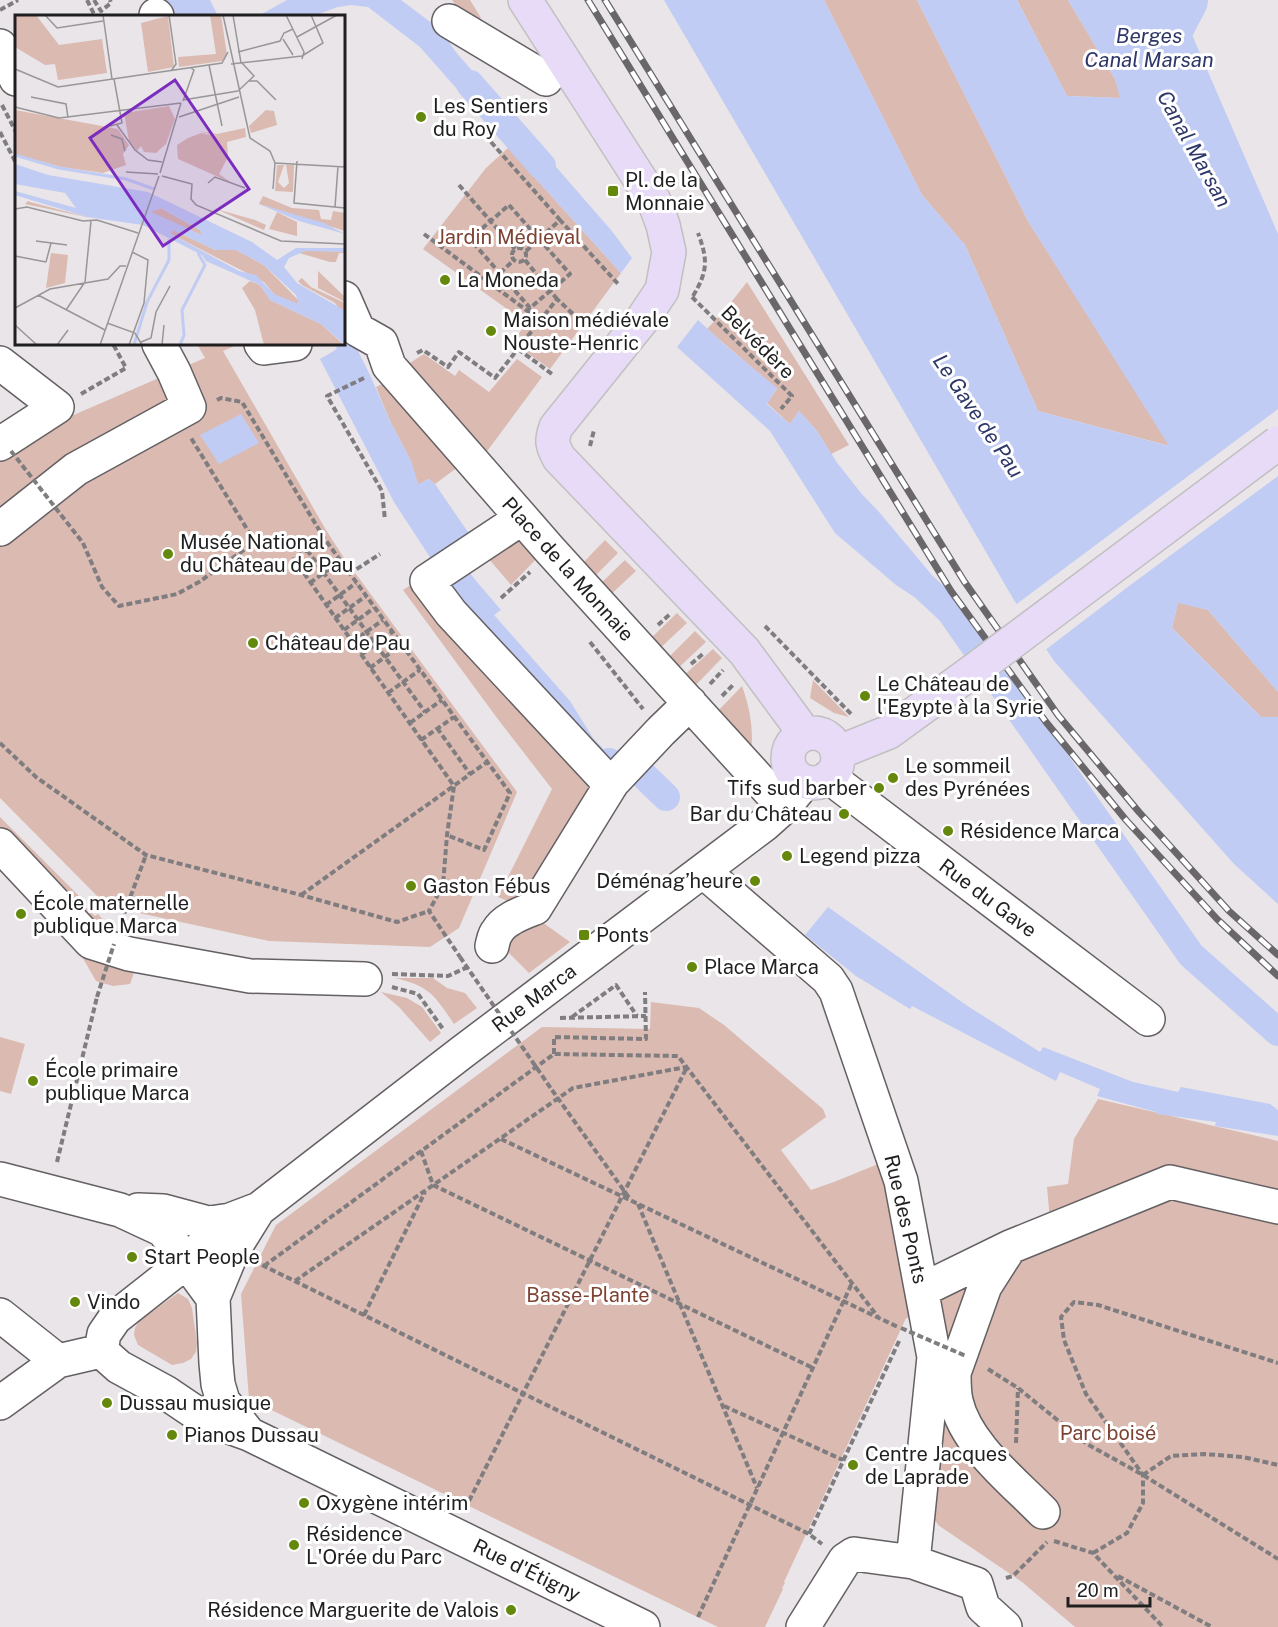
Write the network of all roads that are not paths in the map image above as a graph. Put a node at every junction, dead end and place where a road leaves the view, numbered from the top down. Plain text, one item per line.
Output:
1 (525, 0) edge
2 (449, 21) dead end
3 (546, 79) dead end
4 (345, 300) edge
5 (160, 345) edge
6 (262, 345) edge
7 (288, 345) edge
8 (365, 346) edge
9 (0, 363) edge
10 (1278, 443) edge
11 (6, 448) edge
12 (522, 518) junction
13 (0, 530) edge
14 (690, 703) junction
15 (802, 735) junction
16 (824, 771) junction
17 (618, 776) junction
18 (784, 807) junction
19 (0, 845) edge
20 (703, 871) junction
21 (492, 946) road end
22 (365, 979) road end
23 (1148, 1019) dead end
24 (0, 1179) edge
25 (1278, 1207) edge
26 (120, 1210) junction
27 (244, 1214) junction
28 (1010, 1247) junction
29 (186, 1262) junction
30 (921, 1290) junction
31 (213, 1298) junction
32 (0, 1315) edge
33 (101, 1351) junction
34 (58, 1361) junction
35 (216, 1363) junction
36 (165, 1392) junction
37 (0, 1403) edge
38 (249, 1434) junction
39 (1043, 1512) dead end
40 (913, 1562) junction
41 (988, 1606) edge
42 (643, 1627) edge
43 (802, 1627) edge

1 - 15 main road
2 - 3 street
4 - 8 street, Place de la Monnaie
5 - 13 street
6 - 7 street
8 - 12 street, Place de la Monnaie
9 - 11 street
10 - 16 main road, bridge
12 - 14 street, Place de la Monnaie
12 - 17 street
14 - 17 street
14 - 18 street, Place de la Monnaie
15 - 16 main road
15 - 16 main road
16 - 18 street, Rue Marca
16 - 23 street, Rue du Gave
17 - 21 street
18 - 20 street, Rue Marca
19 - 22 street
20 - 27 street, Rue Marca
20 - 30 street, Rue des Ponts
24 - 26 street
25 - 28 street
26 - 27 street
26 - 29 street
27 - 29 street, Rue Marca
27 - 31 street, Rue Marca
28 - 30 street
28 - 39 street
29 - 31 street
29 - 33 street
30 - 40 street, Rue des Ponts
31 - 35 street
32 - 34 street
33 - 34 street
33 - 36 street
34 - 37 street
35 - 36 street
35 - 38 street, Rue d'Étigny
36 - 38 street, Rue d'Étigny
38 - 42 street, Rue d'Étigny
40 - 41 street
40 - 43 street

